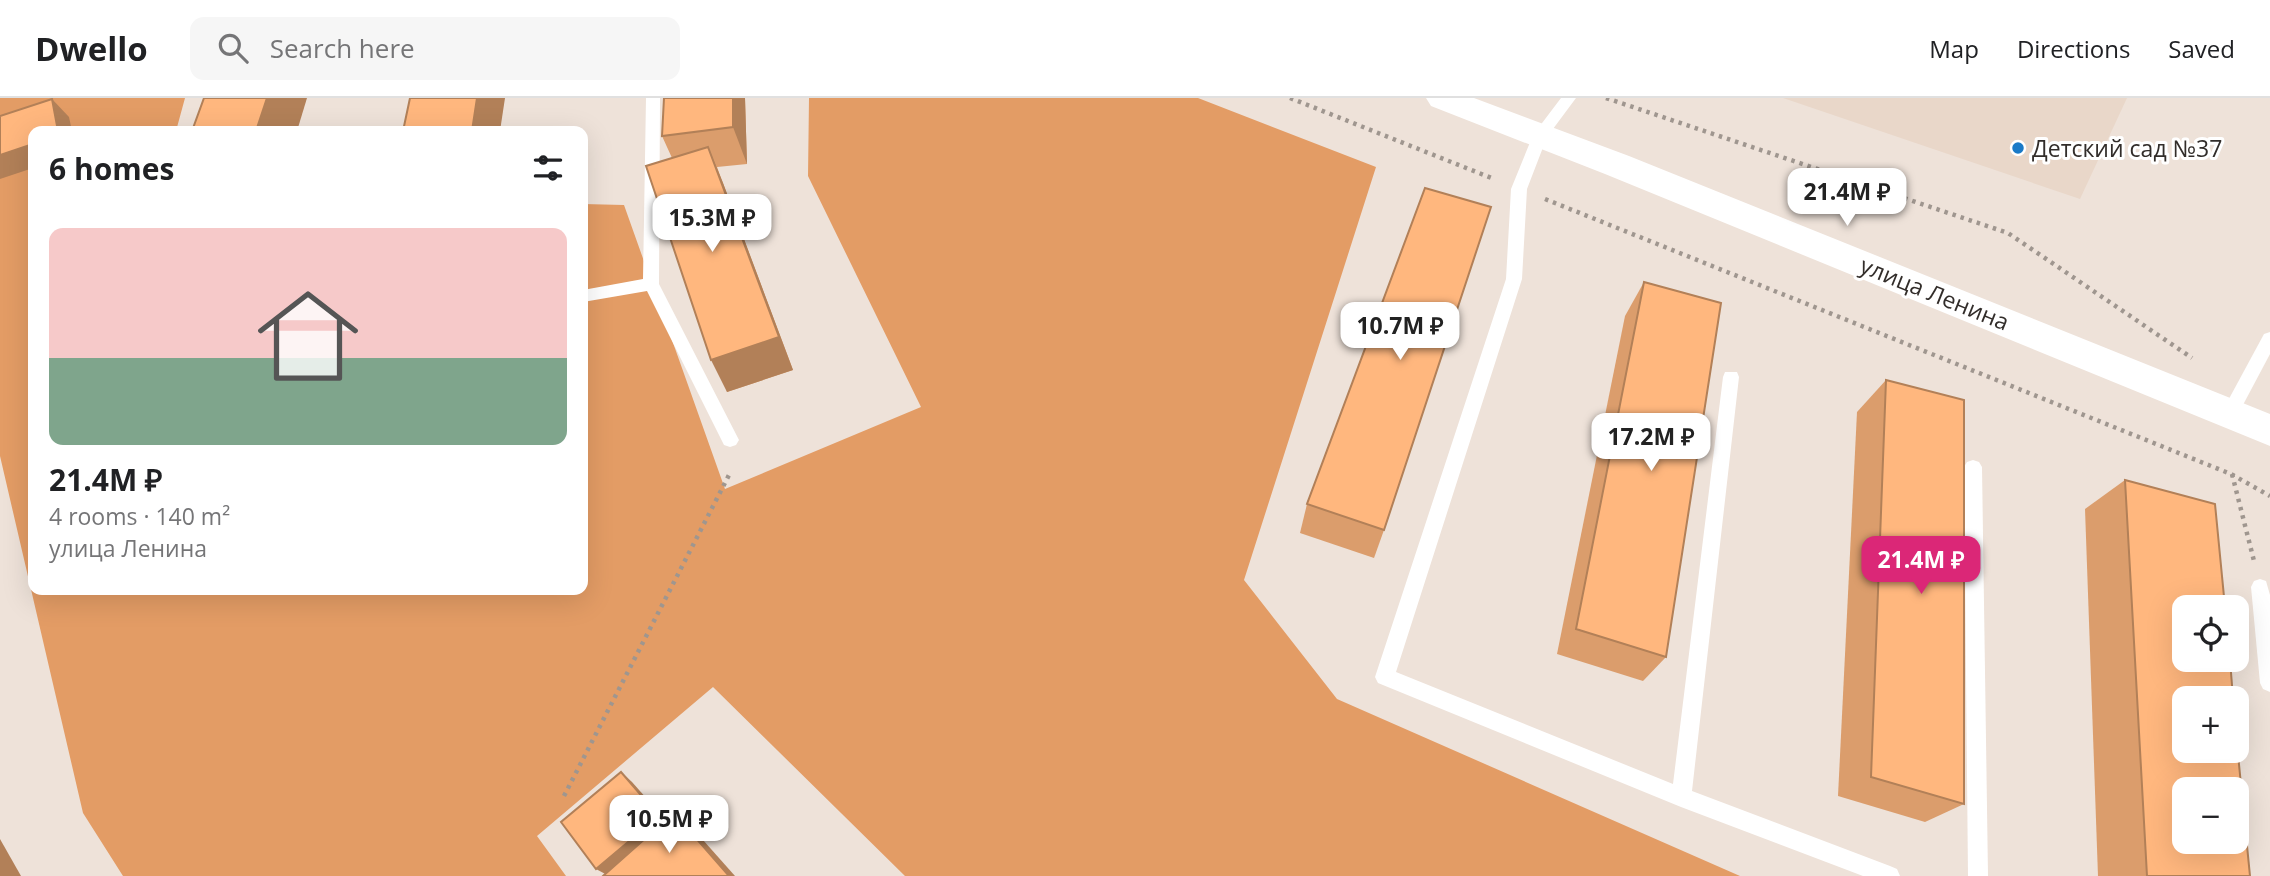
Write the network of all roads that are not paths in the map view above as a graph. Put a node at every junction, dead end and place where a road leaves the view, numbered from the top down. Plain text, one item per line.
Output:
1 (653, 98) edge
2 (1442, 98) edge
3 (1569, 98) edge
4 (1540, 135) junction
5 (651, 284) junction
6 (588, 295) edge
7 (2270, 339) edge
8 (1731, 377) dead end
9 (2237, 399) junction
10 (2270, 430) edge
11 (730, 440) dead end
12 (1973, 467) dead end
13 (2260, 587) road end
14 (2270, 683) edge
15 (1681, 797) junction
16 (1890, 876) edge
17 (1978, 876) edge

1 - 5 lane
2 - 4 main road, улица Ленина
3 - 4 lane
4 - 9 main road, улица Ленина
4 - 15 lane
5 - 6 lane
5 - 11 lane
7 - 9 lane
8 - 15 lane
9 - 10 main road, улица Ленина
12 - 17 lane
13 - 14 lane
15 - 16 lane

